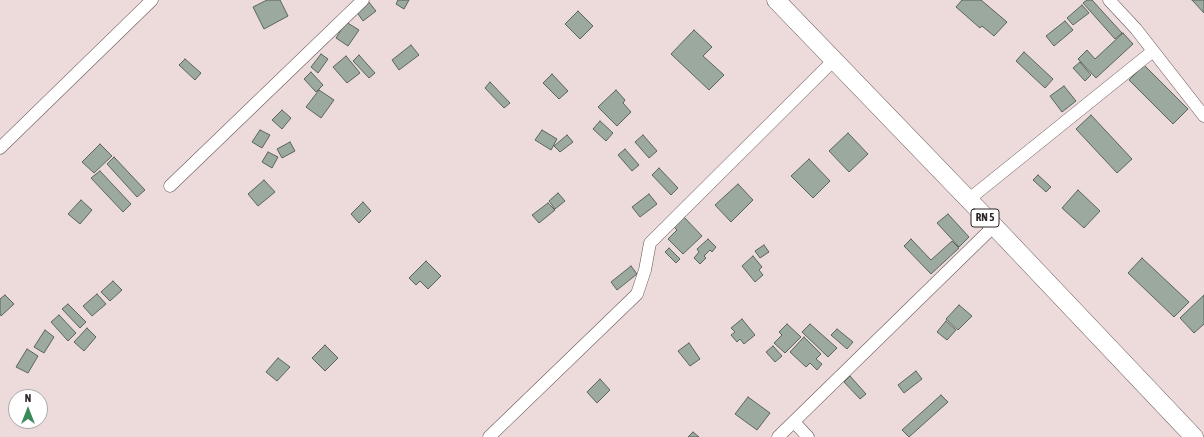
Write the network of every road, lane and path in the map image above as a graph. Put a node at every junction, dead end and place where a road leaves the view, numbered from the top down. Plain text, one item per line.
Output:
1 (152, 0) edge
2 (363, 0) edge
3 (776, 0) edge
4 (1109, 0) edge
5 (1153, 51) junction
6 (834, 60) junction
7 (1204, 116) edge
8 (0, 148) edge
9 (170, 186) dead end
10 (968, 200) junction
11 (994, 226) junction
12 (794, 422) junction
13 (489, 437) edge
14 (778, 437) edge
15 (808, 437) edge
16 (1194, 437) edge

1 - 8 street
2 - 9 street
3 - 6 main road, RN 5
4 - 5 street
5 - 7 street
5 - 10 street
6 - 10 main road, RN 5
6 - 13 street
10 - 11 main road, RN 5
11 - 12 street
11 - 16 main road, RN 5
12 - 14 street
12 - 15 street

